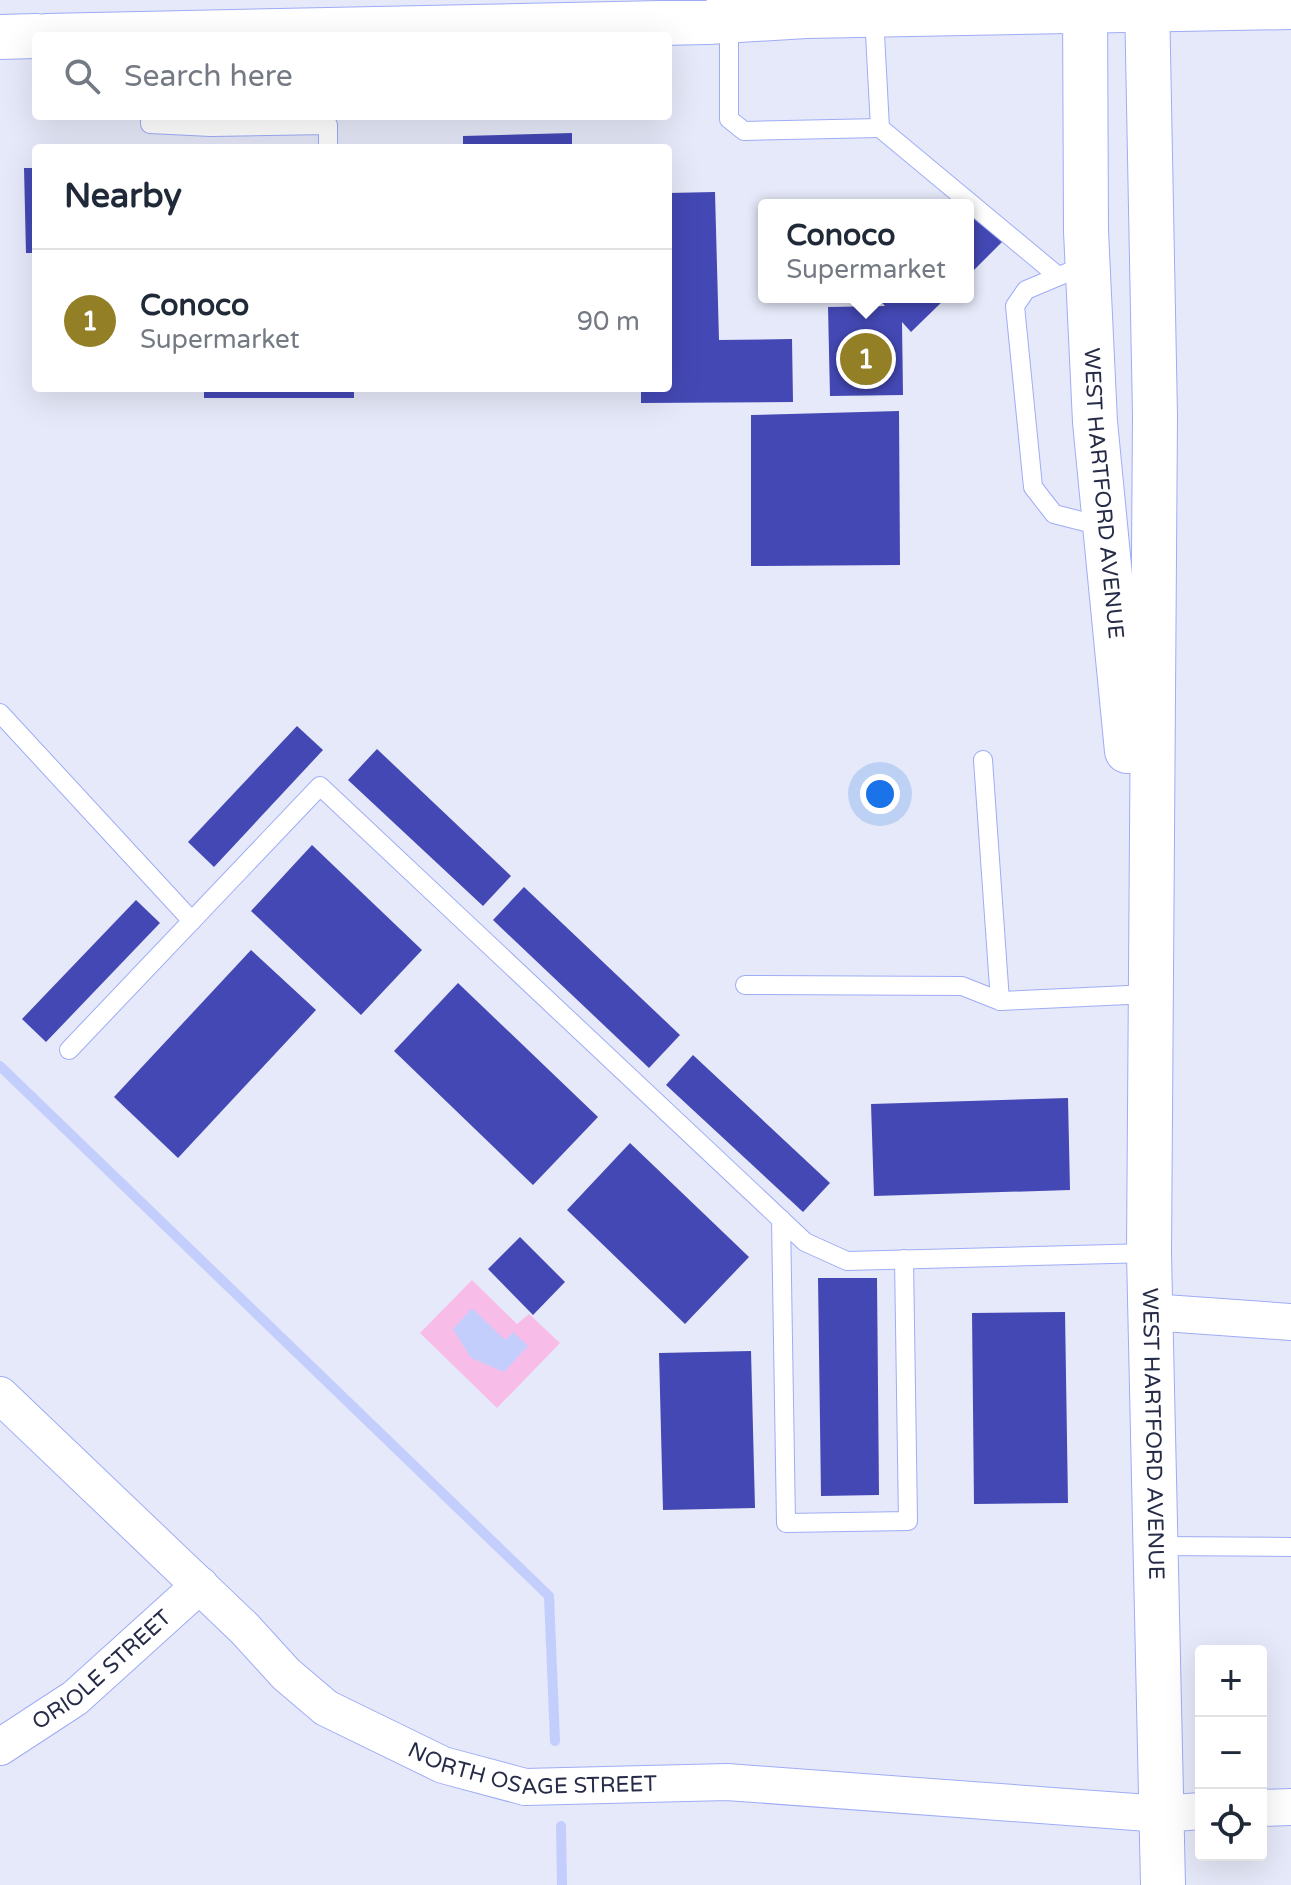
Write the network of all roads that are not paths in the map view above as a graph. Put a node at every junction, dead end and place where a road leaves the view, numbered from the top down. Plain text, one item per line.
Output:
1 (1147, 5) edge
2 (1085, 6) edge
3 (1291, 7) edge
4 (716, 14) edge
5 (874, 15) junction
6 (224, 32) edge
7 (32, 36) edge
8 (0, 37) edge
9 (150, 120) edge
10 (880, 128) junction
11 (328, 144) edge
12 (1073, 270) junction
13 (1105, 527) junction
14 (0, 713) edge
15 (983, 760) dead end
16 (192, 921) junction
17 (745, 985) dead end
18 (1149, 989) junction
19 (1000, 1001) junction
20 (69, 1050) dead end
21 (781, 1219) junction
22 (1149, 1253) junction
23 (904, 1259) junction
24 (1150, 1312) junction
25 (1291, 1322) edge
26 (0, 1395) edge
27 (1155, 1546) junction
28 (1291, 1547) edge
29 (200, 1585) junction
30 (0, 1747) edge
31 (1291, 1807) edge
32 (1267, 1808) edge
33 (1181, 1813) edge
34 (1163, 1885) edge

1 - 2 main road
1 - 3 main road
1 - 18 main road, WEST HARTFORD AVENUE
2 - 5 main road
2 - 12 main road, WEST HARTFORD AVENUE
4 - 5 main road
4 - 6 main road
4 - 10 lane
5 - 10 lane
7 - 8 main road
9 - 11 lane
10 - 12 lane
12 - 13 main road, WEST HARTFORD AVENUE
12 - 13 lane
13 - 18 main road, WEST HARTFORD AVENUE
14 - 16 lane
15 - 19 lane
16 - 20 lane
16 - 21 lane
17 - 19 lane
18 - 19 lane
18 - 22 main road, WEST HARTFORD AVENUE
21 - 23 lane
21 - 23 lane
22 - 23 lane
22 - 24 main road, WEST HARTFORD AVENUE
24 - 25 street
24 - 27 main road, WEST HARTFORD AVENUE
26 - 29 street, NORTH OSAGE STREET
27 - 28 lane
27 - 33 main road, WEST HARTFORD AVENUE
29 - 30 street, ORIOLE STREET
29 - 33 street, NORTH OSAGE STREET
31 - 32 street
33 - 34 main road, WEST HARTFORD AVENUE

